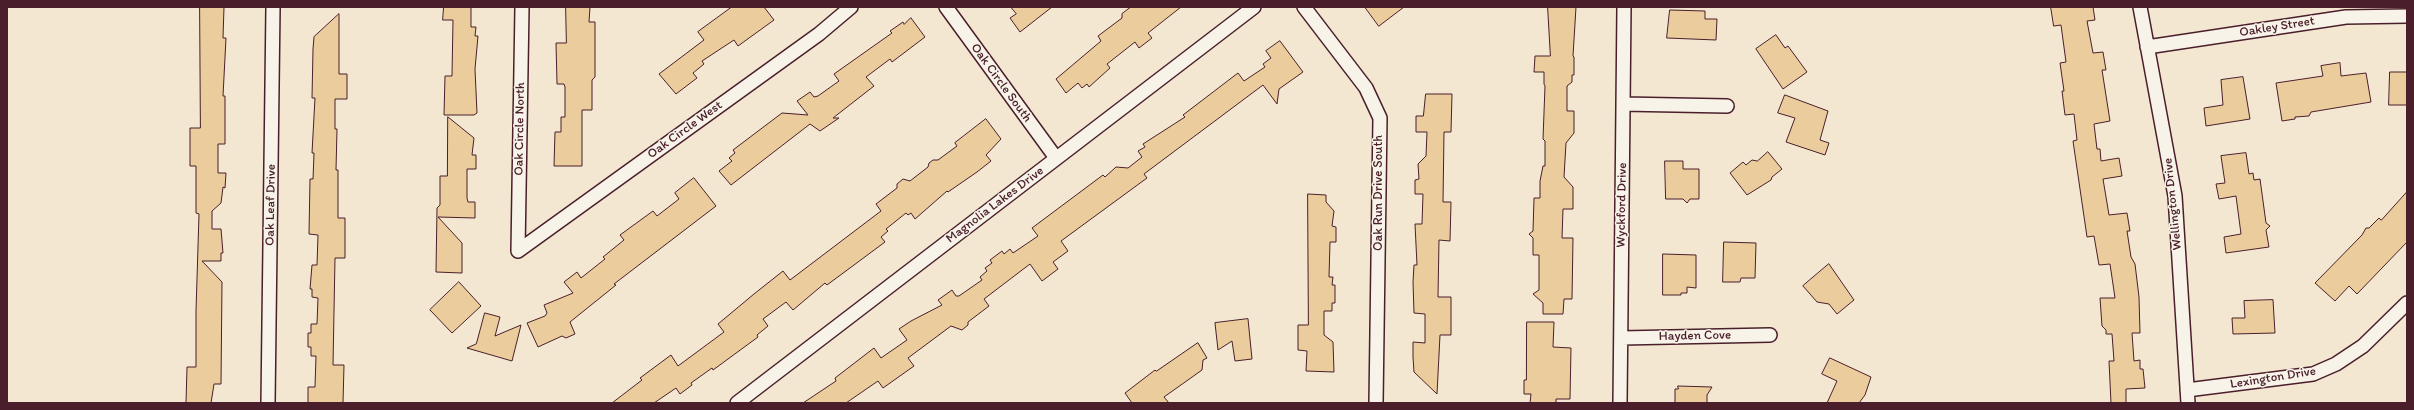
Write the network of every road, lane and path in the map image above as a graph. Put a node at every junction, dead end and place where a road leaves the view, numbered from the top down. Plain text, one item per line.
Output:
1 (273, 7) edge
2 (522, 7) edge
3 (851, 7) edge
4 (946, 7) edge
5 (1254, 7) edge
6 (1304, 7) edge
7 (1624, 7) edge
8 (2140, 7) edge
9 (2407, 16) edge
10 (2147, 47) junction
11 (1623, 104) junction
12 (1727, 106) dead end
13 (1056, 158) junction
14 (518, 251) joint
15 (2407, 303) edge
16 (1770, 335) dead end
17 (1621, 338) junction
18 (2187, 397) edge
19 (268, 403) edge
20 (737, 403) edge
21 (1376, 403) edge
22 (1620, 403) edge

1 - 19 street, Oak Leaf Drive
2 - 14 street, Oak Circle North
3 - 14 street, Oak Circle West
4 - 13 street, Oak Circle South
5 - 13 street, Magnolia Lakes Drive
6 - 21 street, Oak Run Drive South
7 - 11 street, Wyckford Drive
8 - 10 street, Wellington Drive
9 - 10 street, Oakley Street
10 - 18 street, Wellington Drive
11 - 12 street
11 - 17 street, Wyckford Drive
13 - 20 street, Magnolia Lakes Drive
15 - 18 street, Lexington Drive
16 - 17 street, Hayden Cove
17 - 22 street, Wyckford Drive

